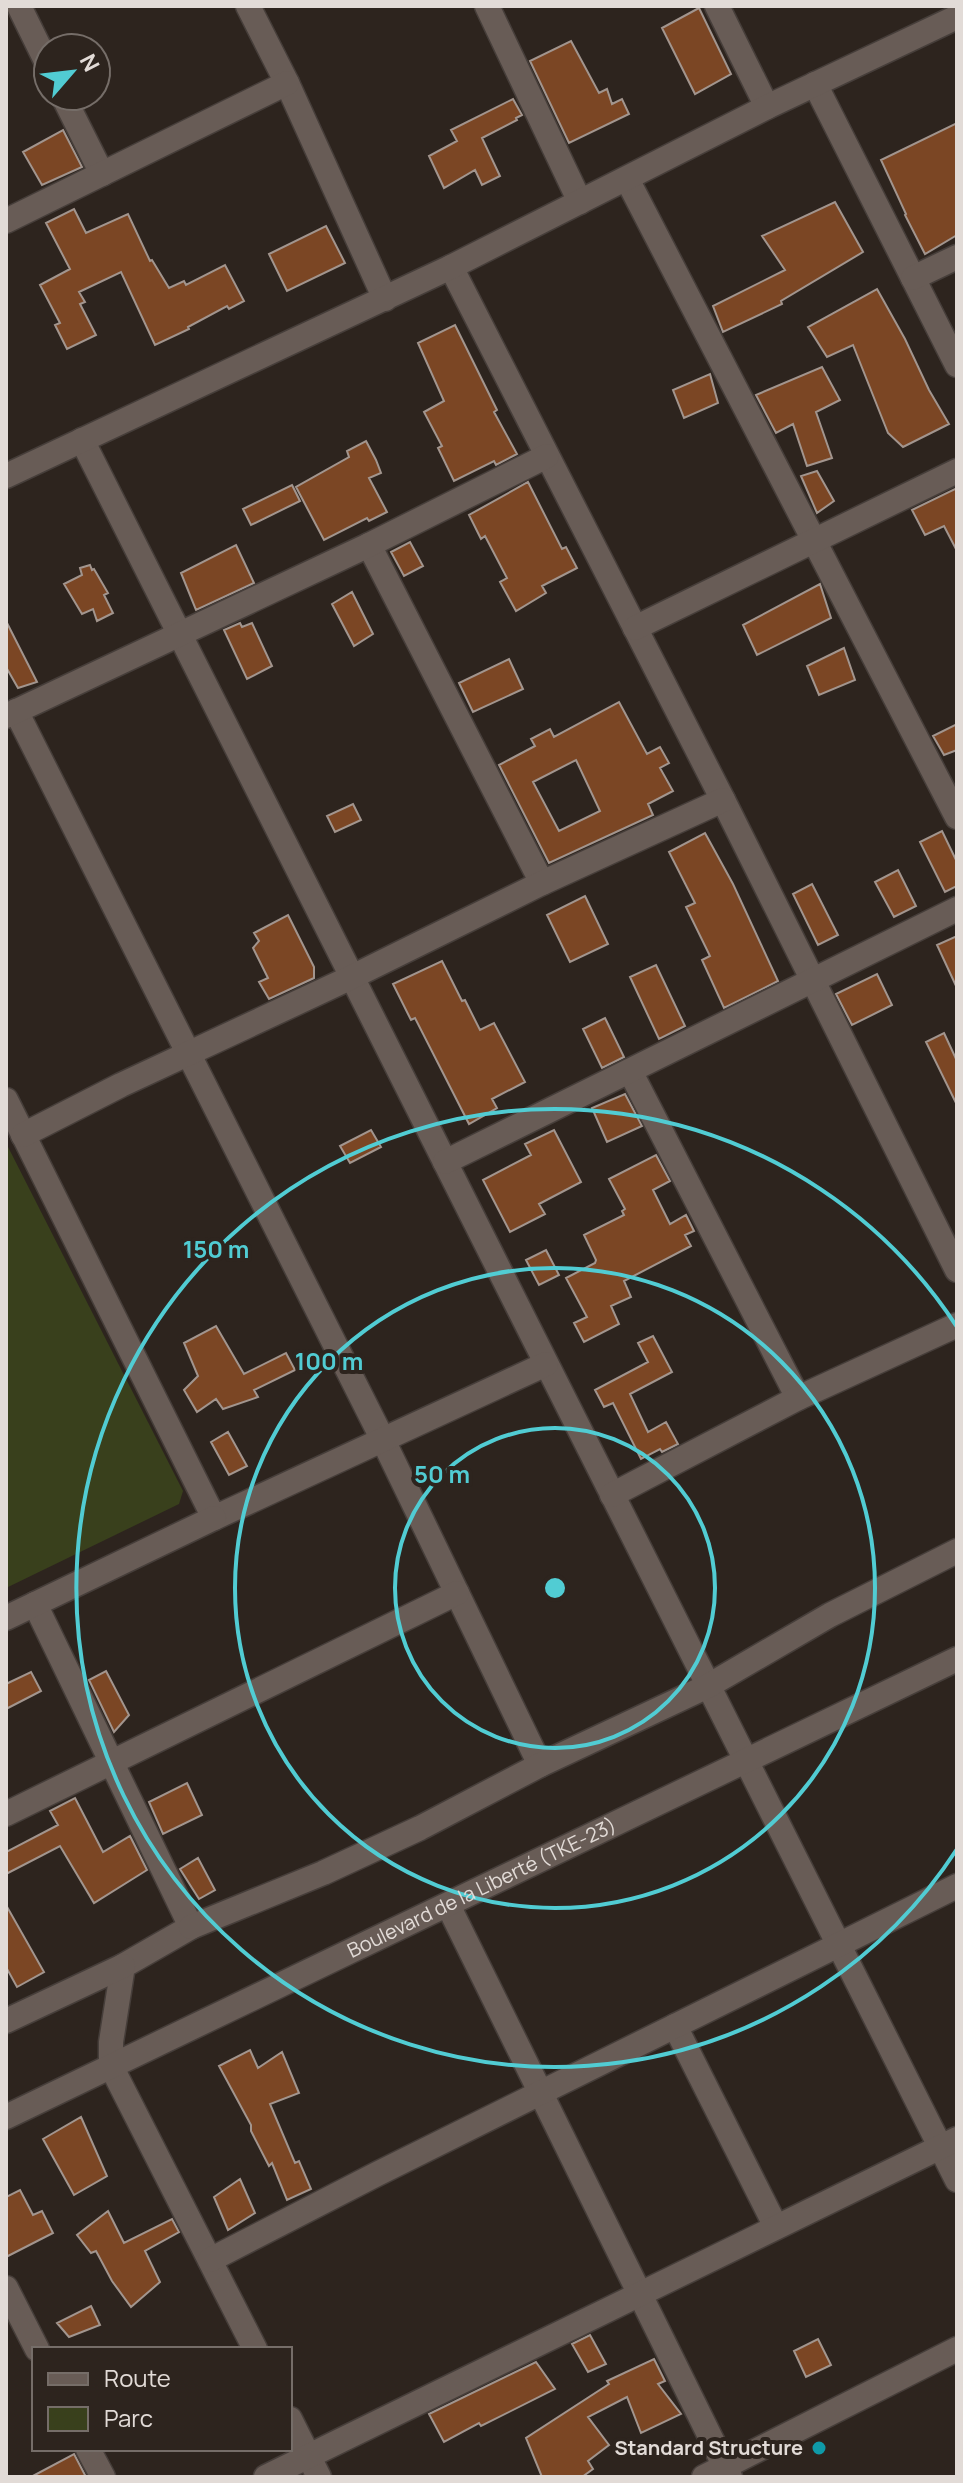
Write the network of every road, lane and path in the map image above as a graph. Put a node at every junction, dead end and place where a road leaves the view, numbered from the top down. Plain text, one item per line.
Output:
1 (19, 6) edge
2 (248, 6) edge
3 (487, 6) edge
4 (717, 6) edge
5 (6, 12) edge
6 (957, 17) edge
7 (32, 32) edge
8 (287, 83) junction
9 (815, 84) junction
10 (767, 107) junction
11 (71, 112) edge
12 (102, 174) junction
13 (627, 179) junction
14 (580, 202) junction
15 (6, 221) edge
16 (957, 257) edge
17 (451, 267) junction
18 (913, 278) junction
19 (385, 299) junction
20 (957, 365) edge
21 (82, 440) junction
22 (547, 456) junction
23 (957, 471) edge
24 (6, 476) edge
25 (813, 541) junction
26 (369, 545) junction
27 (635, 628) junction
28 (178, 634) junction
29 (11, 714) edge
30 (723, 800) junction
31 (957, 817) edge
32 (542, 883) junction
33 (957, 909) edge
34 (352, 977) junction
35 (813, 980) junction
36 (188, 1053) junction
37 (630, 1071) junction
38 (6, 1100) edge
39 (23, 1135) junction
40 (445, 1162) junction
41 (957, 1270) edge
42 (957, 1325) edge
43 (546, 1364) junction
44 (798, 1398) junction
45 (383, 1440) junction
46 (612, 1495) junction
47 (214, 1518) junction
48 (957, 1551) edge
49 (457, 1593) junction
50 (35, 1604) junction
51 (6, 1618) edge
52 (957, 1659) edge
53 (708, 1686) junction
54 (745, 1761) junction
55 (110, 1764) junction
56 (540, 1765) junction
57 (6, 1814) edge
58 (957, 1886) edge
59 (448, 1905) junction
60 (191, 1927) junction
61 (839, 1944) junction
62 (123, 1966) junction
63 (6, 2021) edge
64 (675, 2026) junction
65 (111, 2066) junction
66 (541, 2093) junction
67 (6, 2117) edge
68 (949, 2143) edge
69 (957, 2180) edge
70 (776, 2227) junction
71 (210, 2260) junction
72 (6, 2288) edge
73 (640, 2293) junction
74 (36, 2347) edge
75 (254, 2347) edge
76 (957, 2349) edge
77 (292, 2423) edge
78 (89, 2451) edge
79 (314, 2466) edge
80 (720, 2474) edge
81 (103, 2477) edge
82 (266, 2477) edge

1 - 5 street
1 - 7 street
2 - 8 street
3 - 14 street
4 - 10 street
6 - 9 street
8 - 12 street
8 - 19 street
9 - 10 street
9 - 18 street
10 - 13 street
11 - 12 street
12 - 15 street
13 - 14 street
13 - 25 street
14 - 17 street
16 - 18 street
17 - 19 street
17 - 22 street
18 - 20 street
19 - 21 street
21 - 24 street
21 - 28 street
22 - 26 street
22 - 27 street
23 - 25 street
25 - 27 street
25 - 31 street
26 - 28 street
26 - 32 street
27 - 30 street
28 - 29 street
28 - 34 street
29 - 36 street
30 - 32 street
30 - 35 street
32 - 34 street
33 - 35 street
34 - 36 street
34 - 40 street
35 - 37 street
35 - 41 street
36 - 39 street
36 - 45 street
37 - 40 street
37 - 44 street
38 - 39 street
39 - 47 street
40 - 43 street
42 - 44 street
43 - 45 street
43 - 46 street
44 - 46 street
45 - 47 street
45 - 49 street
46 - 53 street
47 - 50 street
48 - 53 street
49 - 55 street
49 - 56 street
50 - 51 street
50 - 55 street
52 - 54 street, Boulevard de la Liberté (TKE-23)
53 - 54 street
53 - 56 street
54 - 59 street, Boulevard de la Liberté (TKE-23)
54 - 61 street
55 - 57 street
55 - 60 street
56 - 60 street
58 - 61 street
59 - 65 street, Boulevard de la Liberté (TKE-23)
59 - 66 street
60 - 62 street
61 - 64 street
61 - 68 street
62 - 63 street
62 - 65 street
64 - 66 street
64 - 70 street
65 - 67 street, Boulevard de la Liberté (TKE-23)
65 - 71 street
66 - 71 street
66 - 73 street
68 - 69 street
68 - 70 street
70 - 73 street
71 - 75 street
72 - 74 street
73 - 79 street
73 - 80 street
76 - 80 street
77 - 79 street
78 - 81 street
79 - 82 street

